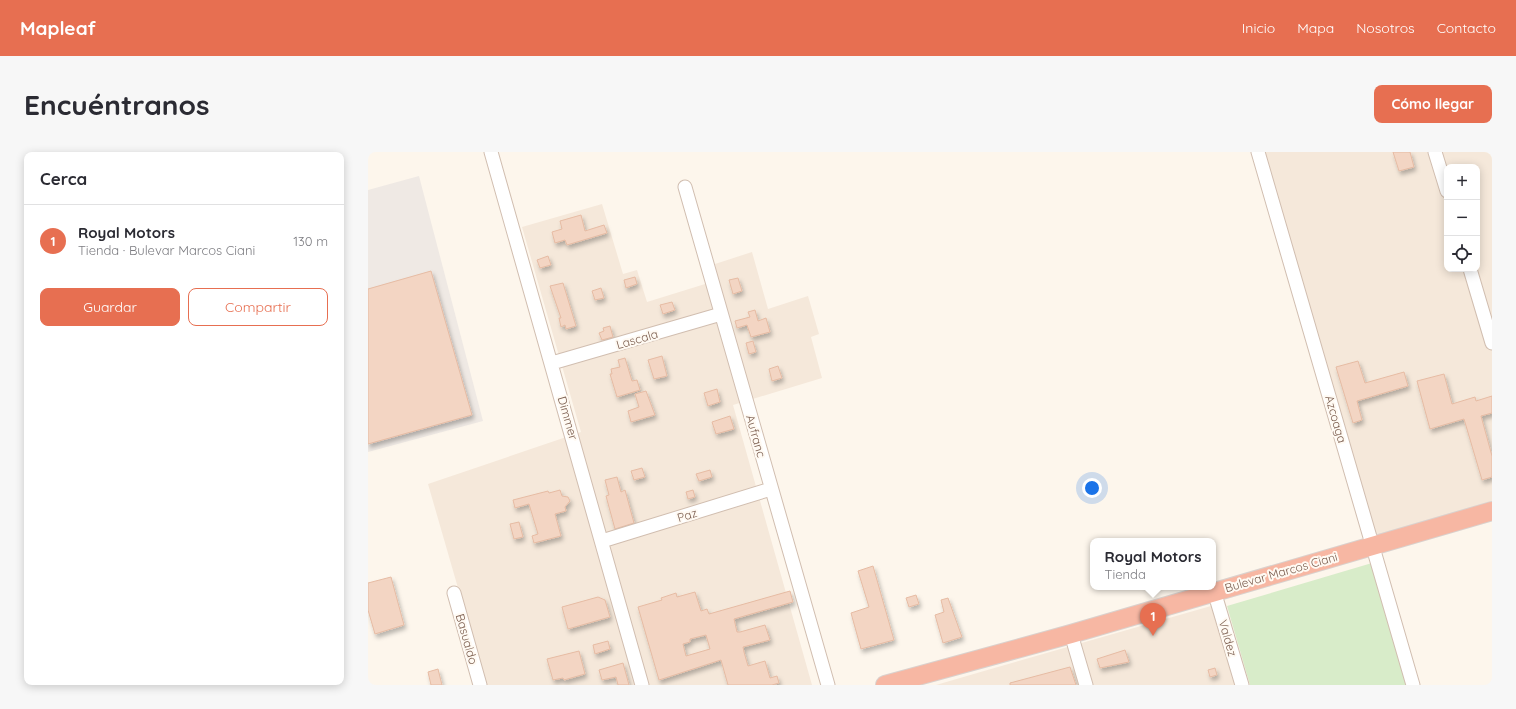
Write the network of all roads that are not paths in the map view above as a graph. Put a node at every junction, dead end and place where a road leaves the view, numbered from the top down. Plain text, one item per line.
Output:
1 (491, 152) edge
2 (1258, 152) edge
3 (1435, 152) edge
4 (1444, 181) edge
5 (685, 187) dead end
6 (1471, 272) edge
7 (721, 314) junction
8 (1492, 343) edge
9 (552, 363) junction
10 (771, 489) junction
11 (1492, 511) edge
12 (602, 541) junction
13 (1372, 545) junction
14 (1214, 591) junction
15 (454, 593) dead end
16 (1071, 634) junction
17 (922, 680) edge
18 (480, 685) edge
19 (642, 685) edge
20 (828, 685) edge
21 (885, 685) edge
22 (1086, 685) edge
23 (1242, 685) edge
24 (1413, 685) edge

1 - 9 street, Dimmer
2 - 13 street, Azcoaga
3 - 4 street
5 - 7 street, Aufranc
6 - 8 street
7 - 9 street, Lascala
7 - 10 street, Aufranc
9 - 12 street, Dimmer
10 - 12 street, Paz
10 - 20 street, Aufranc
11 - 13 highway, Bulevar Marcos Ciani
12 - 19 street, Dimmer
13 - 14 highway, Bulevar Marcos Ciani
13 - 24 street, Azcoaga
14 - 16 highway, Bulevar Marcos Ciani
14 - 23 street, Valdez
15 - 18 street, Basualdo
16 - 17 highway, Bulevar Marcos Ciani
16 - 22 street
17 - 21 highway, Bulevar Marcos Ciani

